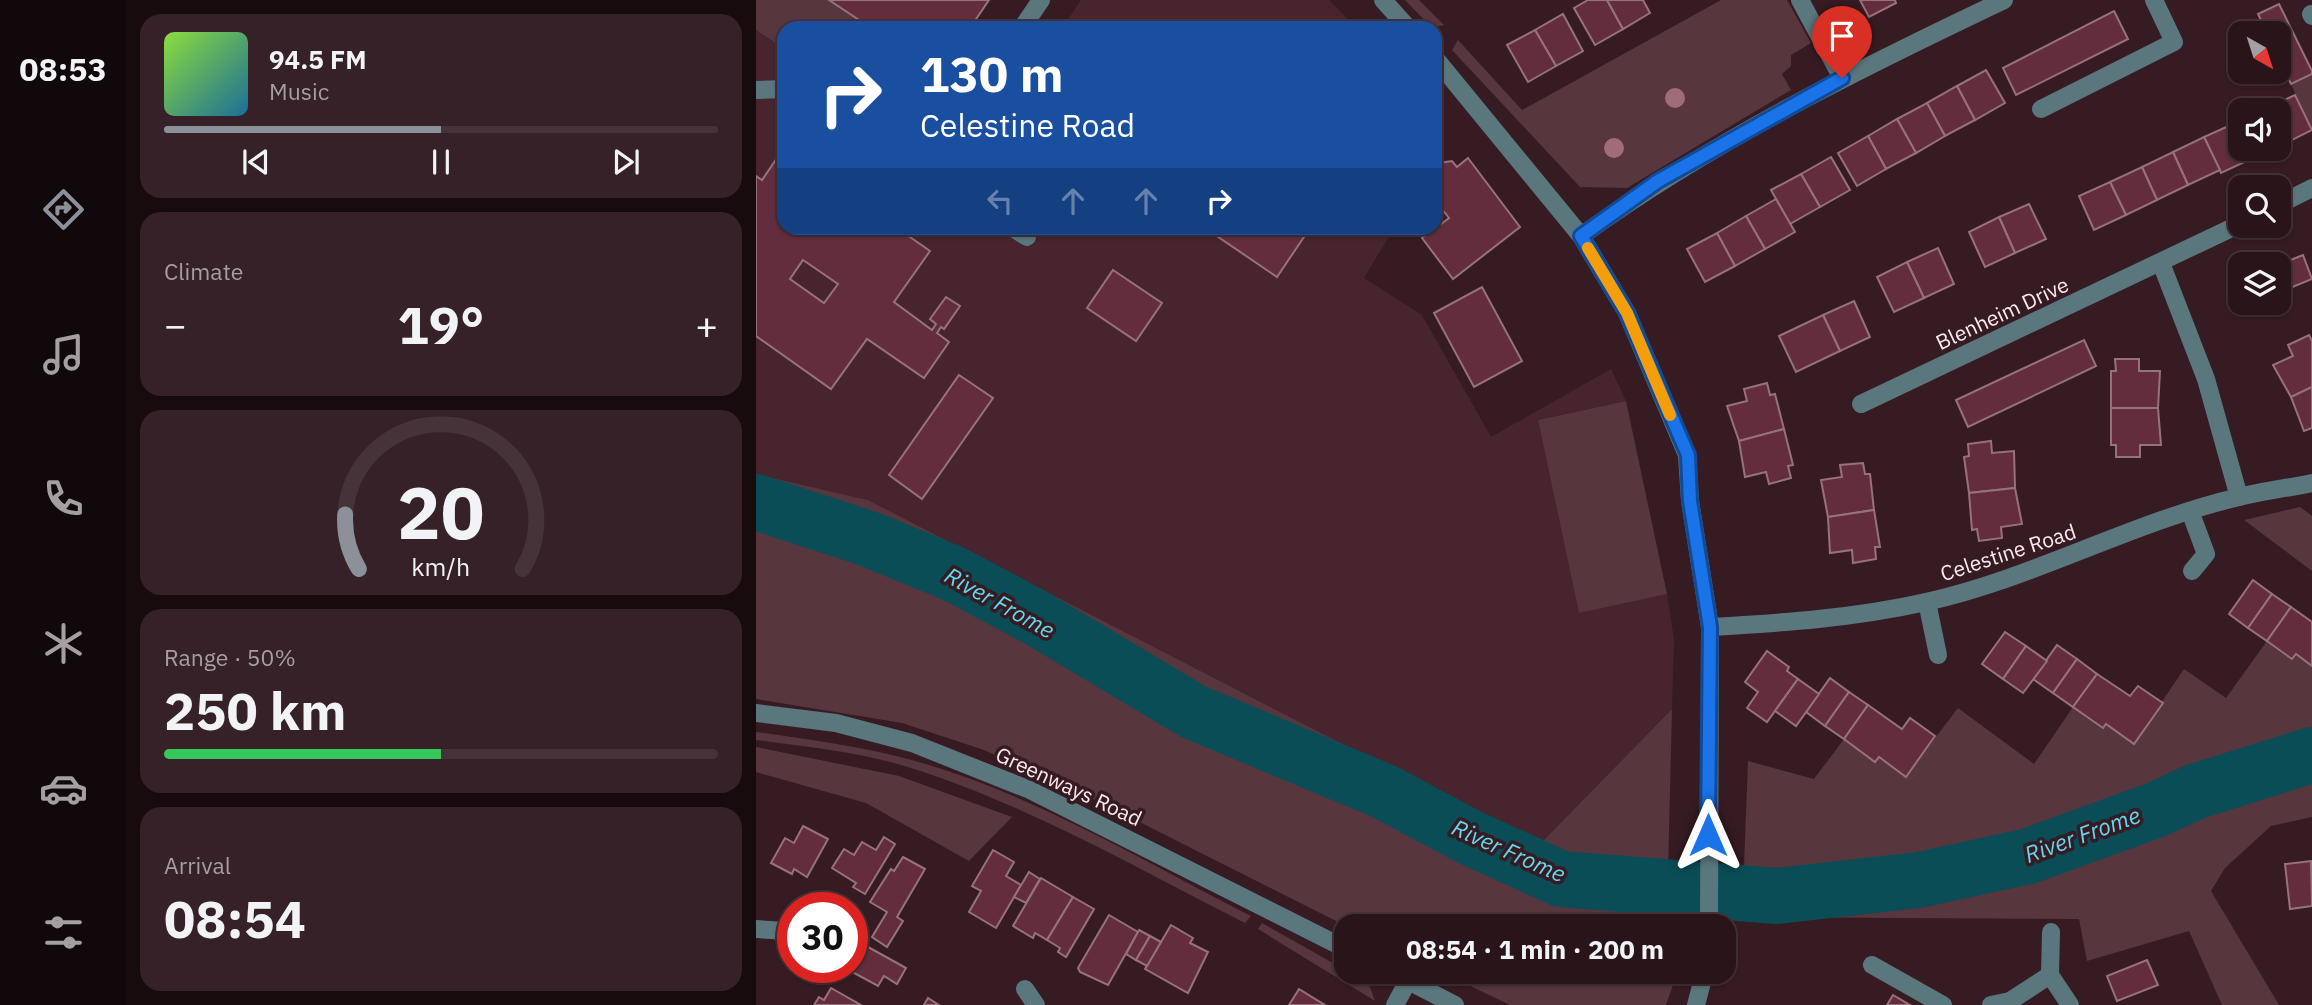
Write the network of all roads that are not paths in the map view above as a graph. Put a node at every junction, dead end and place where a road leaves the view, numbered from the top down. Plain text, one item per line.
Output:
1 (1041, 0) edge
2 (1383, 0) edge
3 (1800, 0) edge
4 (2004, 0) edge
5 (2154, 0) edge
6 (1027, 21) edge
7 (1402, 21) edge
8 (1442, 67) edge
9 (1842, 78) junction
10 (777, 89) edge
11 (756, 90) edge
12 (2041, 109) dead end
13 (2312, 188) edge
14 (2291, 198) edge
15 (2228, 230) edge
16 (1581, 236) junction
17 (2161, 263) junction
18 (1861, 404) dead end
19 (2312, 483) edge
20 (2238, 497) junction
21 (2190, 511) junction
22 (2192, 571) dead end
23 (1927, 602) junction
24 (1710, 627) junction
25 (1938, 654) dead end
26 (756, 713) edge
27 (1709, 914) edge
28 (756, 929) edge
29 (777, 930) edge
30 (2051, 932) dead end
31 (1334, 943) edge
32 (1872, 965) dead end
33 (2050, 975) junction
34 (1406, 984) edge
35 (1414, 984) edge
36 (1702, 984) edge
37 (1025, 989) dead end
38 (1036, 1005) edge
39 (1395, 1005) edge
40 (1455, 1005) edge
41 (1696, 1005) edge
42 (1943, 1005) edge
43 (1991, 1005) edge
44 (2070, 1005) edge

1 - 6 street
2 - 7 street
3 - 9 street
4 - 9 street
5 - 12 street
8 - 16 street
9 - 16 street
10 - 11 street
13 - 14 street
15 - 17 street, Blenheim Drive
16 - 24 street
17 - 18 street, Blenheim Drive
17 - 20 street
19 - 20 street, Celestine Road
20 - 21 street, Celestine Road
21 - 22 street
21 - 23 street, Celestine Road
23 - 24 street, Celestine Road
23 - 25 street
24 - 27 street
26 - 31 street, Greenways Road
28 - 29 street
30 - 33 street
32 - 42 street
33 - 43 street
33 - 44 street
34 - 39 street
35 - 40 street
36 - 41 street
37 - 38 street

